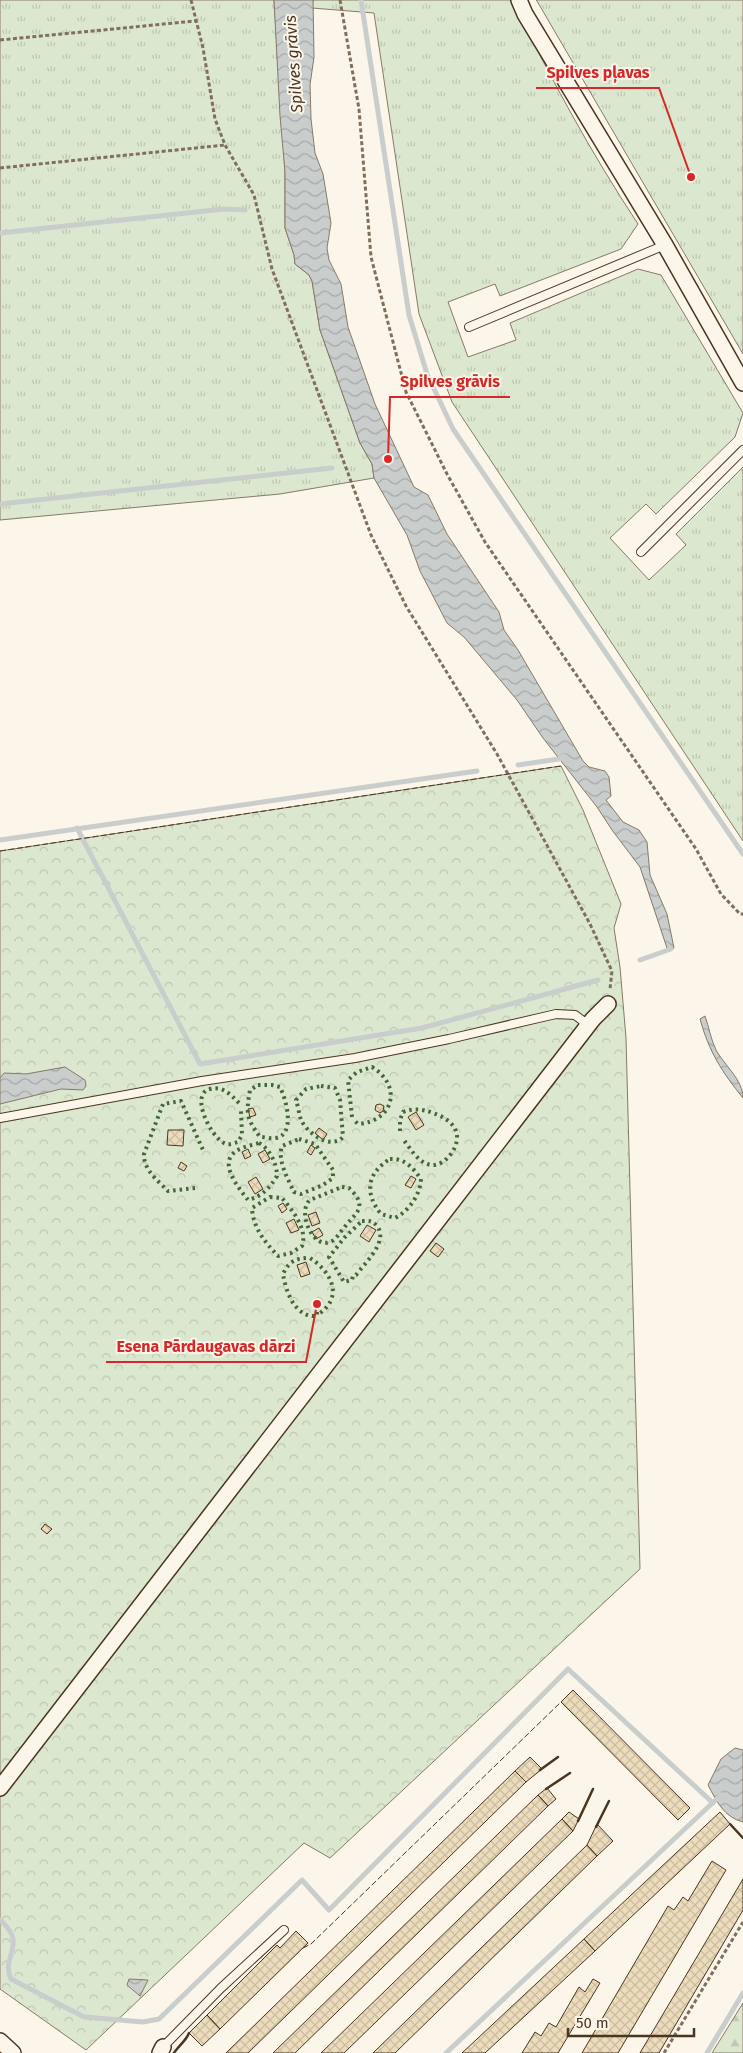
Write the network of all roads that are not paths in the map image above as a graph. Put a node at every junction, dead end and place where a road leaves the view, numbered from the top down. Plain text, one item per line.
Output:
1 (519, 0) edge
2 (665, 245) junction
3 (470, 327) dead end
4 (743, 383) edge
5 (743, 450) edge
6 (642, 552) dead end
7 (608, 1004) road end
8 (585, 1030) junction
9 (0, 1118) edge
10 (0, 1788) edge
11 (284, 1930) dead end
12 (0, 2041) edge
13 (161, 2050) edge
14 (13, 2053) edge

1 - 2 street
2 - 3 lane
2 - 4 street
5 - 6 lane
7 - 8 street
8 - 9 lane
8 - 10 street
11 - 13 lane
12 - 14 street

